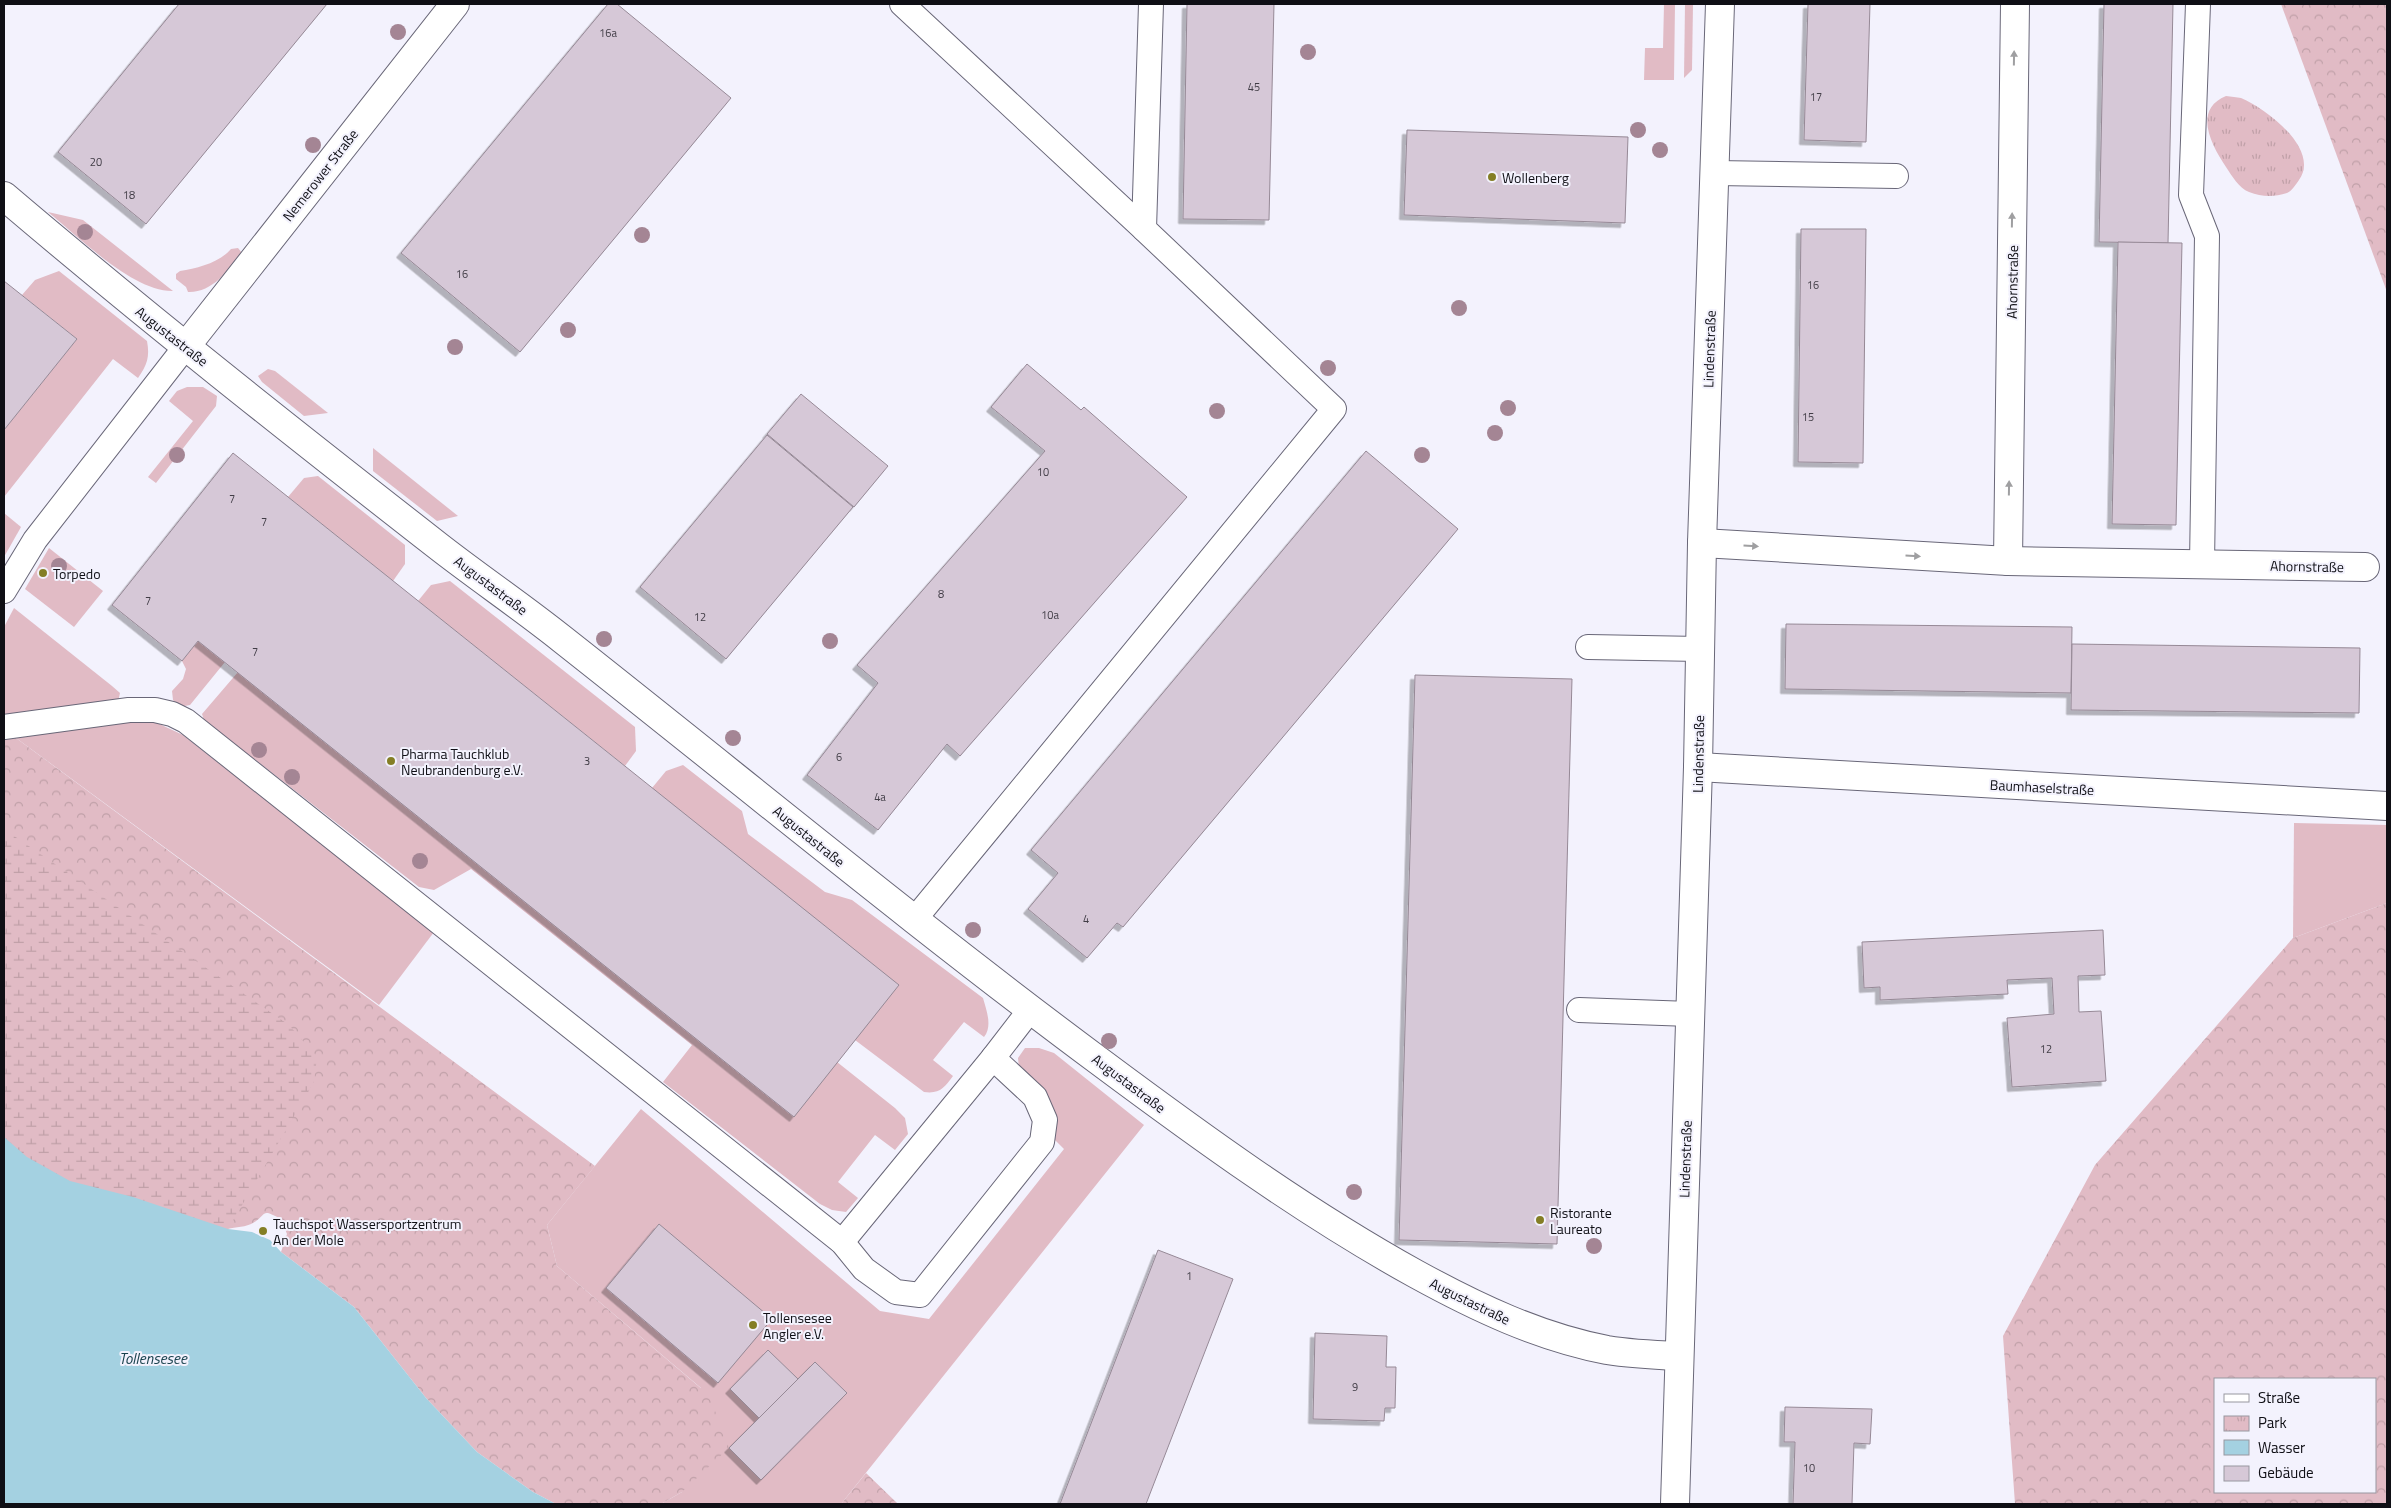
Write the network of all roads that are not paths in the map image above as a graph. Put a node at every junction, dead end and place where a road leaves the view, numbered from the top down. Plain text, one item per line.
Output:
1 (455, 4) edge
2 (902, 4) edge
3 (1151, 4) edge
4 (1720, 4) edge
5 (2015, 4) edge
6 (2198, 4) edge
7 (1716, 173) junction
8 (1896, 176) dead end
9 (4, 196) edge
10 (1144, 230) junction
11 (186, 346) junction
12 (1702, 543) junction
13 (2008, 561) junction
14 (2202, 564) junction
15 (2365, 567) dead end
16 (4, 591) edge
17 (1588, 647) dead end
18 (1700, 649) junction
19 (4, 727) edge
20 (1698, 767) junction
21 (2387, 806) edge
22 (914, 920) junction
23 (1030, 1010) junction
24 (1579, 1010) dead end
25 (1690, 1014) junction
26 (992, 1058) junction
27 (842, 1242) junction
28 (1679, 1356) junction
29 (1675, 1504) edge

1 - 11 street, Nemerower Straße
2 - 10 lane
3 - 10 lane
4 - 7 street, Lindenstraße
13 -> 5 street, Ahornstraße
6 - 14 lane
7 - 8 lane
7 - 12 street, Lindenstraße
9 - 11 street, Augustastraße
10 - 22 lane
11 - 16 lane
11 - 22 street, Augustastraße
12 -> 13 street, Ahornstraße
12 - 18 street, Lindenstraße
13 - 14 street, Ahornstraße
14 - 15 street, Ahornstraße
17 - 18 lane
18 - 20 street, Lindenstraße
19 - 27 lane
20 - 21 street, Baumhaselstraße
20 - 25 street, Lindenstraße
22 - 23 street, Augustastraße
23 - 26 lane
23 - 28 street, Augustastraße
24 - 25 lane
25 - 28 street, Lindenstraße
26 - 27 lane
26 - 27 lane
28 - 29 street, Lindenstraße

